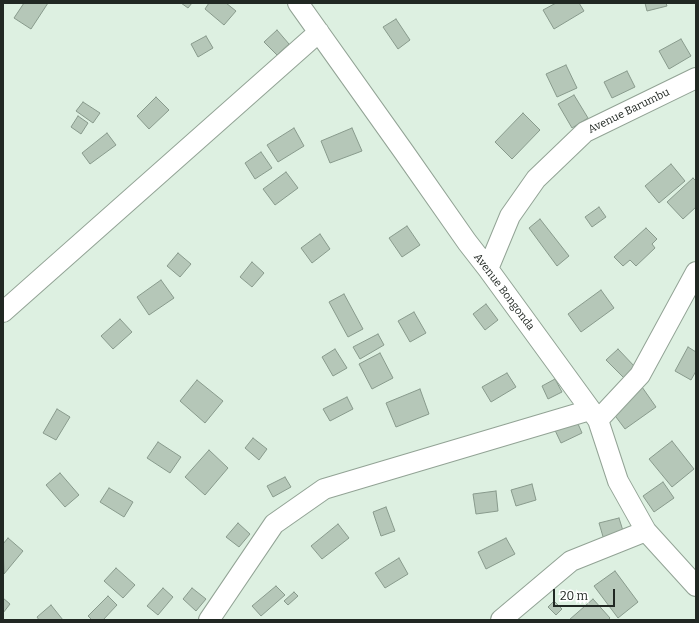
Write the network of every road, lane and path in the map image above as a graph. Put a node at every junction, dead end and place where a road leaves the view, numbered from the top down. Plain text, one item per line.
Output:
1 (298, 3) edge
2 (319, 32) junction
3 (696, 78) edge
4 (488, 269) junction
5 (696, 272) edge
6 (3, 312) edge
7 (594, 415) junction
8 (646, 531) junction
9 (696, 586) edge
10 (209, 620) edge
11 (501, 620) edge

1 - 2 street, Avenue Bongonda
2 - 4 street, Avenue Bongonda
2 - 6 street
3 - 4 street, Avenue Barumbu
4 - 7 street, Avenue Bongonda
5 - 7 street
7 - 8 street, Avenue Bongonda
7 - 10 street
8 - 9 street, Avenue Bongonda
8 - 11 street

